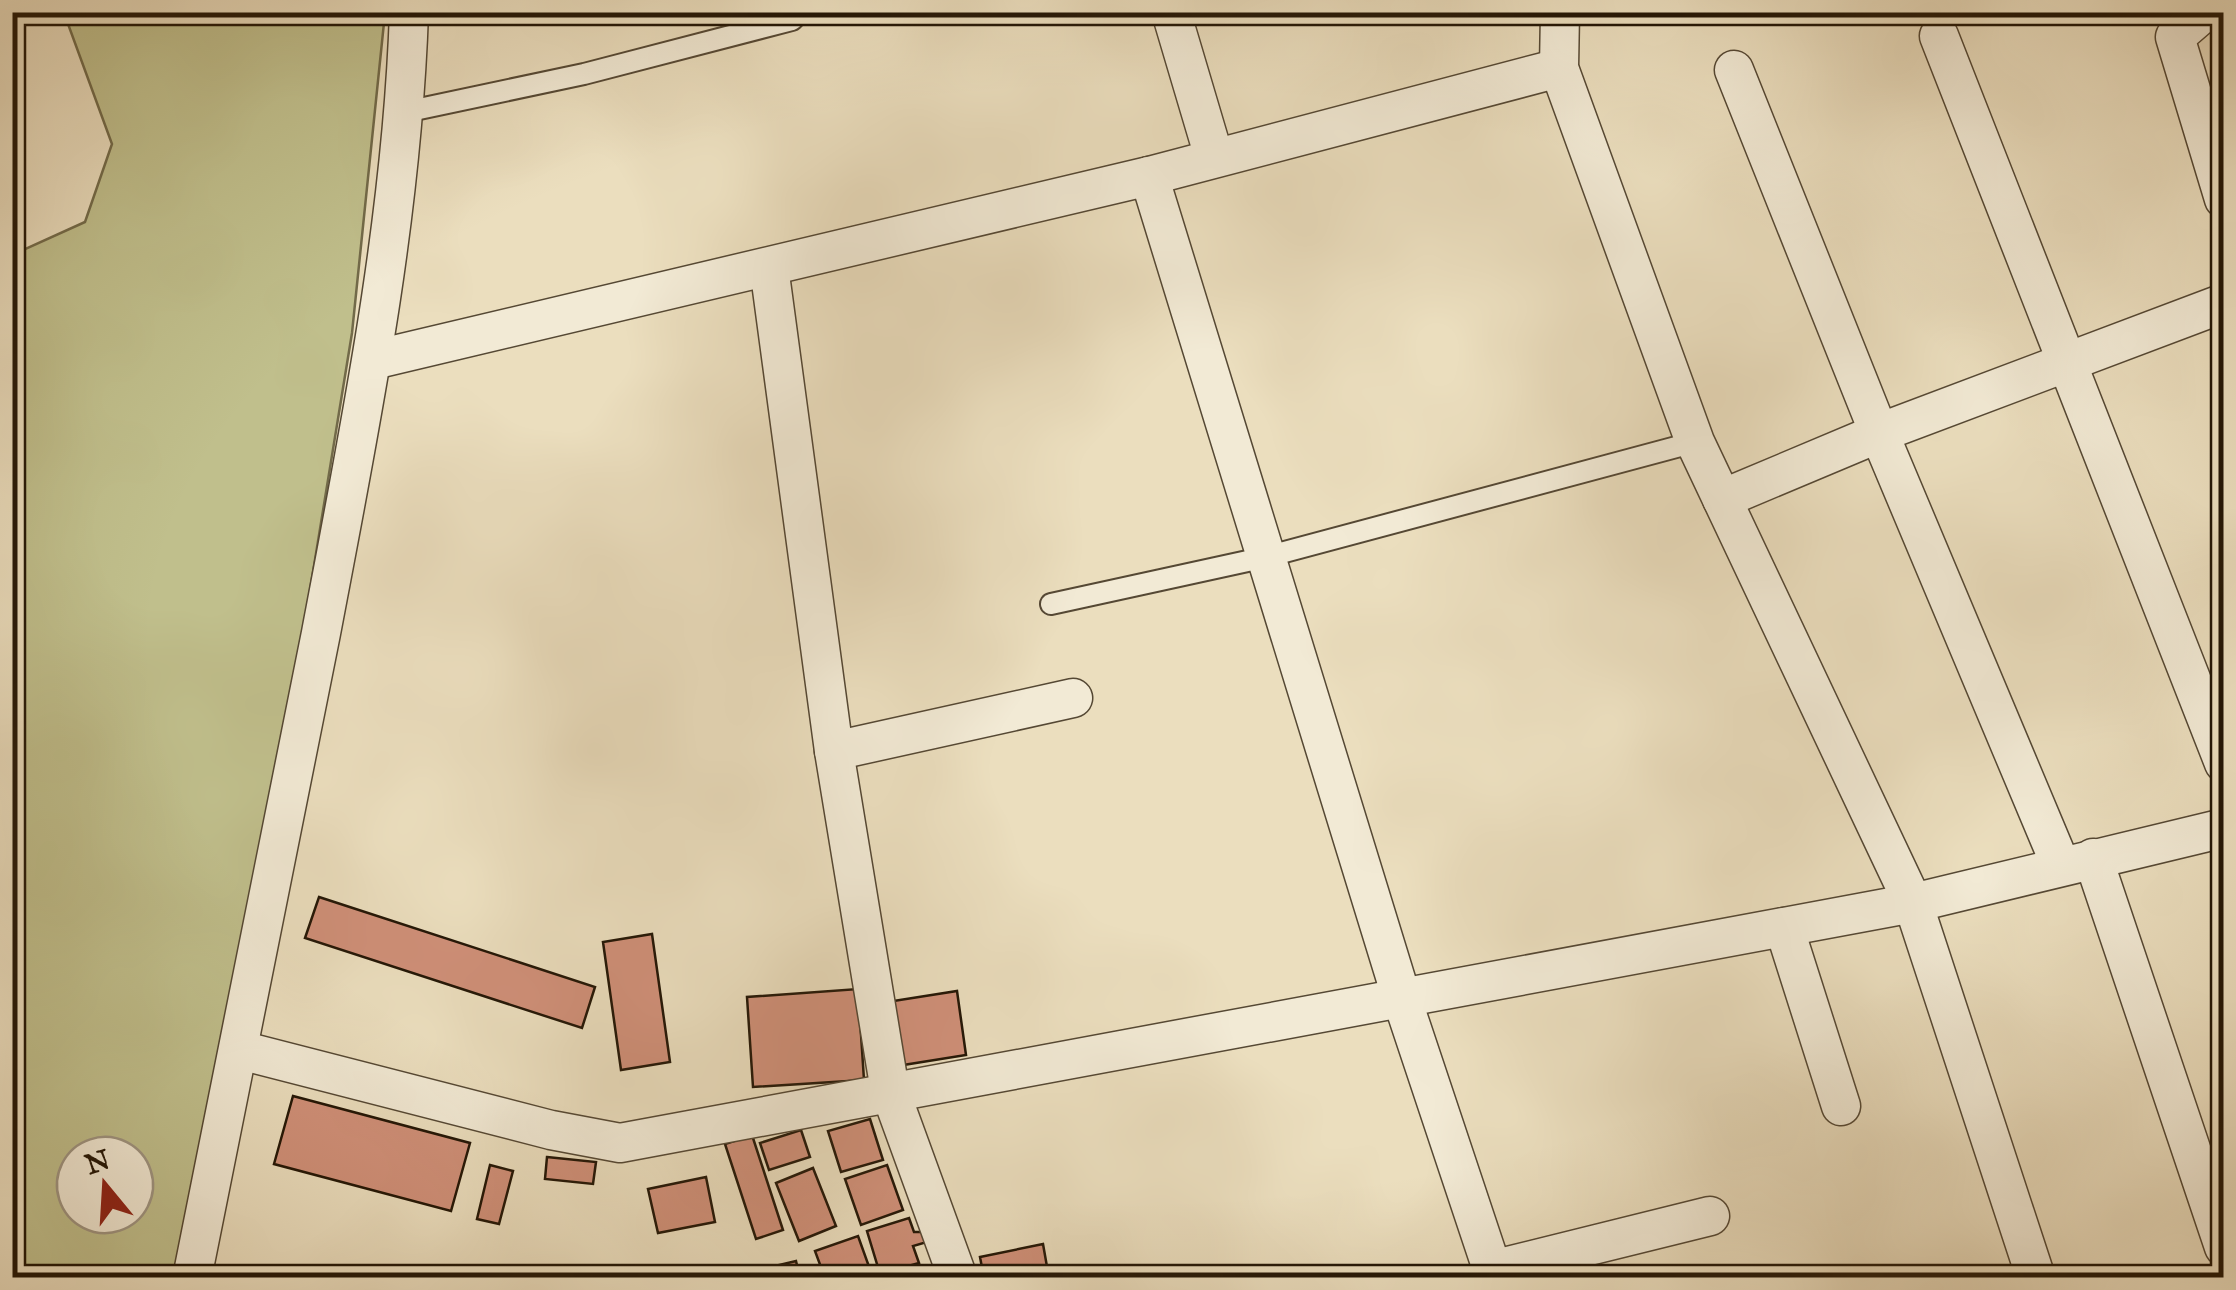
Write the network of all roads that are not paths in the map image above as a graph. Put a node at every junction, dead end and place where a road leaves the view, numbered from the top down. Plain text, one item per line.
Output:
1 (409, 12) edge
2 (800, 12) edge
3 (1171, 12) edge
4 (1560, 12) edge
5 (2186, 19) edge
6 (1939, 36) dead end
7 (1559, 68) junction
8 (1734, 70) dead end
9 (406, 112) junction
10 (1214, 158) junction
11 (1149, 176) junction
12 (2224, 199) edge
13 (769, 267) junction
14 (2224, 302) edge
15 (373, 360) junction
16 (2066, 362) junction
17 (1879, 432) junction
18 (1695, 442) junction
19 (1722, 499) junction
20 (1266, 557) junction
21 (1051, 604) dead end
22 (1073, 698) dead end
23 (834, 751) junction
24 (2224, 763) edge
25 (2224, 828) edge
26 (2077, 862) junction
27 (1913, 903) junction
28 (1784, 927) junction
29 (1402, 999) junction
30 (240, 1050) junction
31 (890, 1090) junction
32 (1841, 1106) dead end
33 (1710, 1216) dead end
34 (2224, 1247) edge
35 (1494, 1274) edge
36 (192, 1278) edge
37 (958, 1278) edge
38 (2036, 1278) edge

1 - 9 street
2 - 9 lane
3 - 10 street
4 - 7 street
5 - 12 street
6 - 16 street
7 - 10 street
7 - 18 street
8 - 17 street
9 - 15 street
10 - 11 street
11 - 13 street
11 - 20 street
13 - 15 street
13 - 23 street
14 - 16 street
15 - 30 street
16 - 17 street
16 - 24 street
17 - 19 street
17 - 26 street
18 - 19 street
18 - 20 lane
19 - 27 street
20 - 21 lane
20 - 29 street
22 - 23 street
23 - 31 street
25 - 26 street
26 - 27 street
26 - 34 street
27 - 28 street
27 - 38 street
28 - 29 street
28 - 32 street
29 - 31 street
29 - 35 street
30 - 31 street
30 - 36 street
31 - 37 street
33 - 35 street

